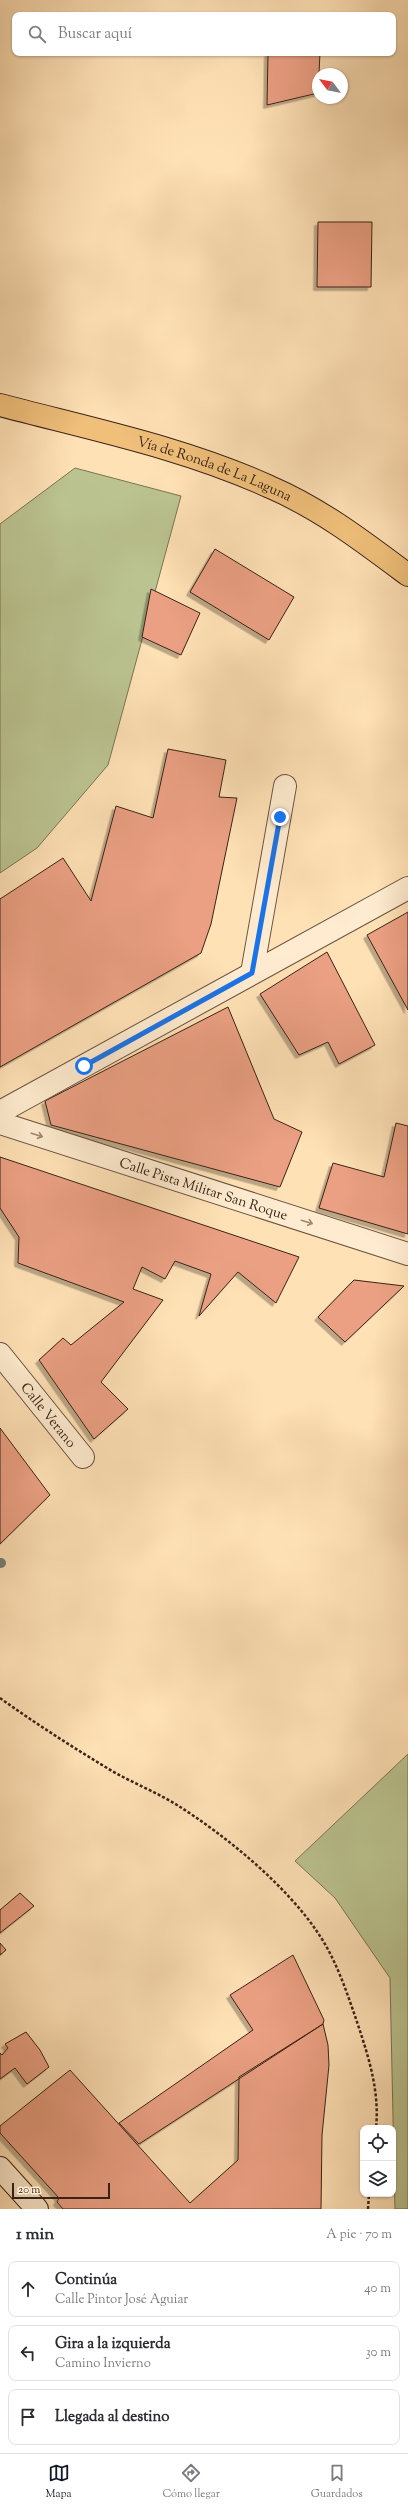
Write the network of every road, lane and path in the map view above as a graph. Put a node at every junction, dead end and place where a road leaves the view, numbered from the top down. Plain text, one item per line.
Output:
1 (0, 405) edge
2 (408, 575) edge
3 (285, 786) dead end
4 (408, 888) edge
5 (252, 973) junction
6 (0, 1112) edge
7 (0, 1123) edge
8 (408, 1254) edge
9 (0, 1354) edge
10 (82, 1457) dead end
11 (0, 1698) edge
12 (376, 2125) edge
13 (0, 2168) edge
14 (369, 2197) edge
15 (38, 2209) edge
16 (368, 2209) edge

1 - 2 main road, Vía de Ronda de La Laguna
3 - 5 street
4 - 5 street
5 - 6 street
7 -> 8 street, Calle Pista Militar San Roque
9 - 10 street, Calle Verano
11 - 12 path
13 - 15 street
14 - 16 path

